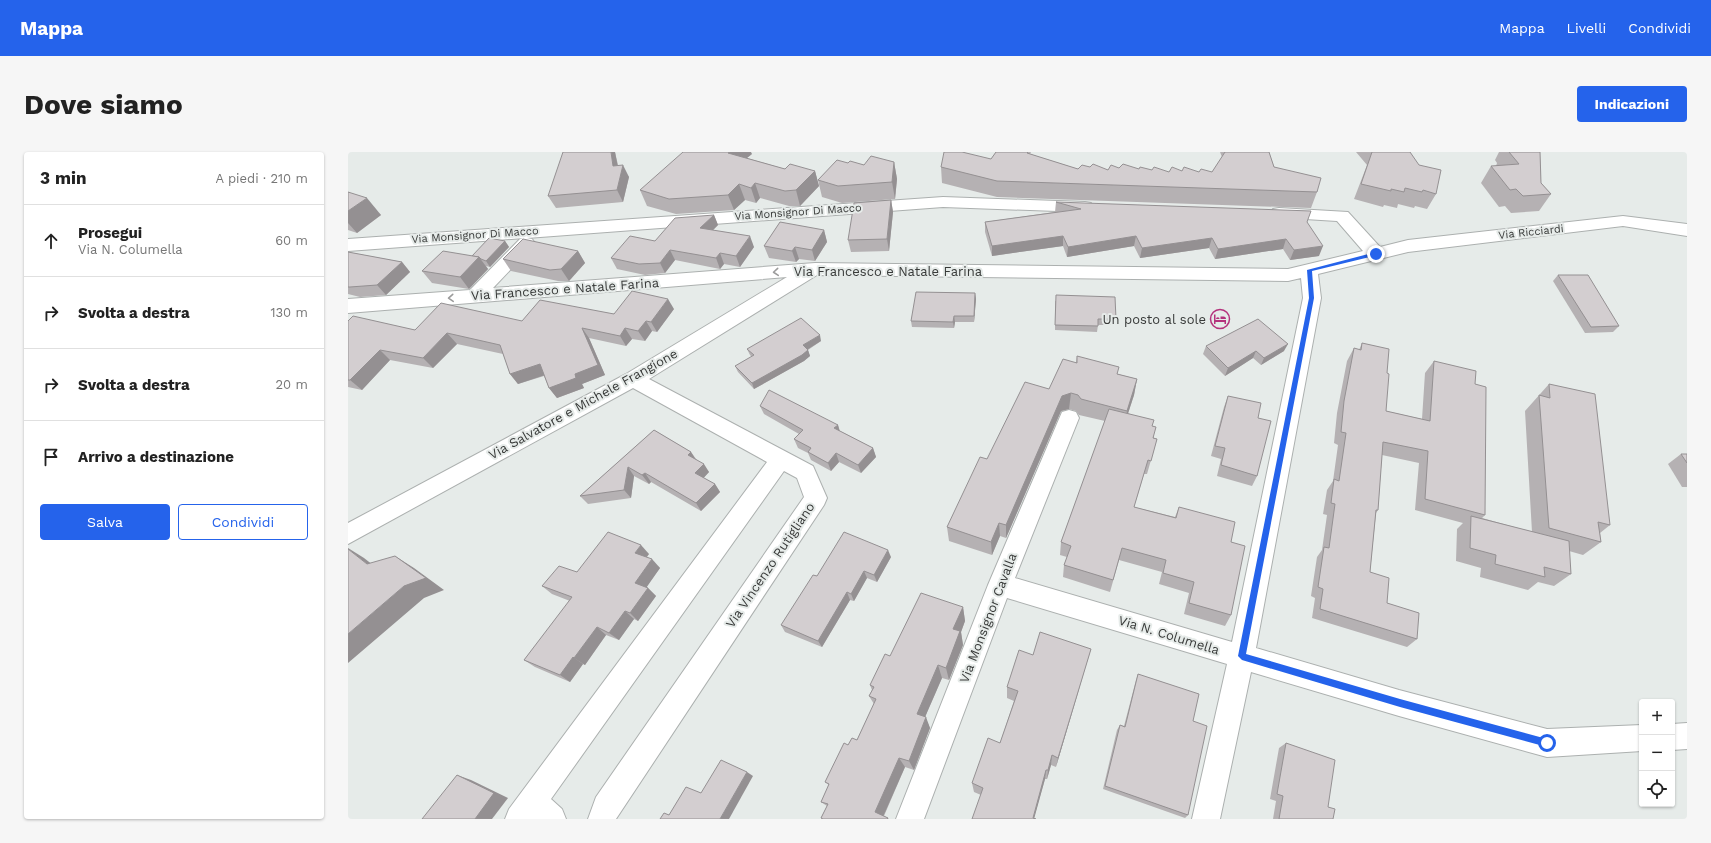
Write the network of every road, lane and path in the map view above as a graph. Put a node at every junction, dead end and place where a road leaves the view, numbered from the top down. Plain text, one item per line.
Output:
1 (1100, 207) edge
2 (1264, 213) edge
3 (538, 230) junction
4 (1687, 230) edge
5 (348, 245) edge
6 (1376, 254) junction
7 (815, 269) junction
8 (1309, 270) junction
9 (475, 296) junction
10 (348, 306) edge
11 (633, 379) junction
12 (1069, 418) dead end
13 (781, 459) junction
14 (348, 534) edge
15 (1000, 584) junction
16 (1242, 656) junction
17 (1687, 736) edge
18 (1675, 737) edge
19 (1639, 738) edge
20 (534, 813) edge
21 (602, 819) edge
22 (910, 819) edge
23 (1206, 819) edge

1 - 3 street, Via Monsignor Di Macco
2 - 6 street
3 - 5 street, Via Monsignor Di Macco
3 - 9 street
4 - 6 street, Via Ricciardi
6 - 8 street, Via Francesco e Natale Farina
7 - 8 street, Via Francesco e Natale Farina
7 -> 9 street, Via Francesco e Natale Farina
7 - 11 street, Via Salvatore e Michele Frangione
8 - 16 street
9 -> 10 street, Via Francesco e Natale Farina
11 - 13 street, Via Vincenzo Rutigliano
11 - 14 street, Via Salvatore e Michele Frangione
12 - 15 street, Via Monsignor Cavalla
13 - 20 street
13 - 21 street, Via Vincenzo Rutigliano
15 - 16 street, Via N. Columella
15 - 22 street, Via Monsignor Cavalla
16 - 19 street, Via N. Columella
16 - 23 street
17 - 18 street

